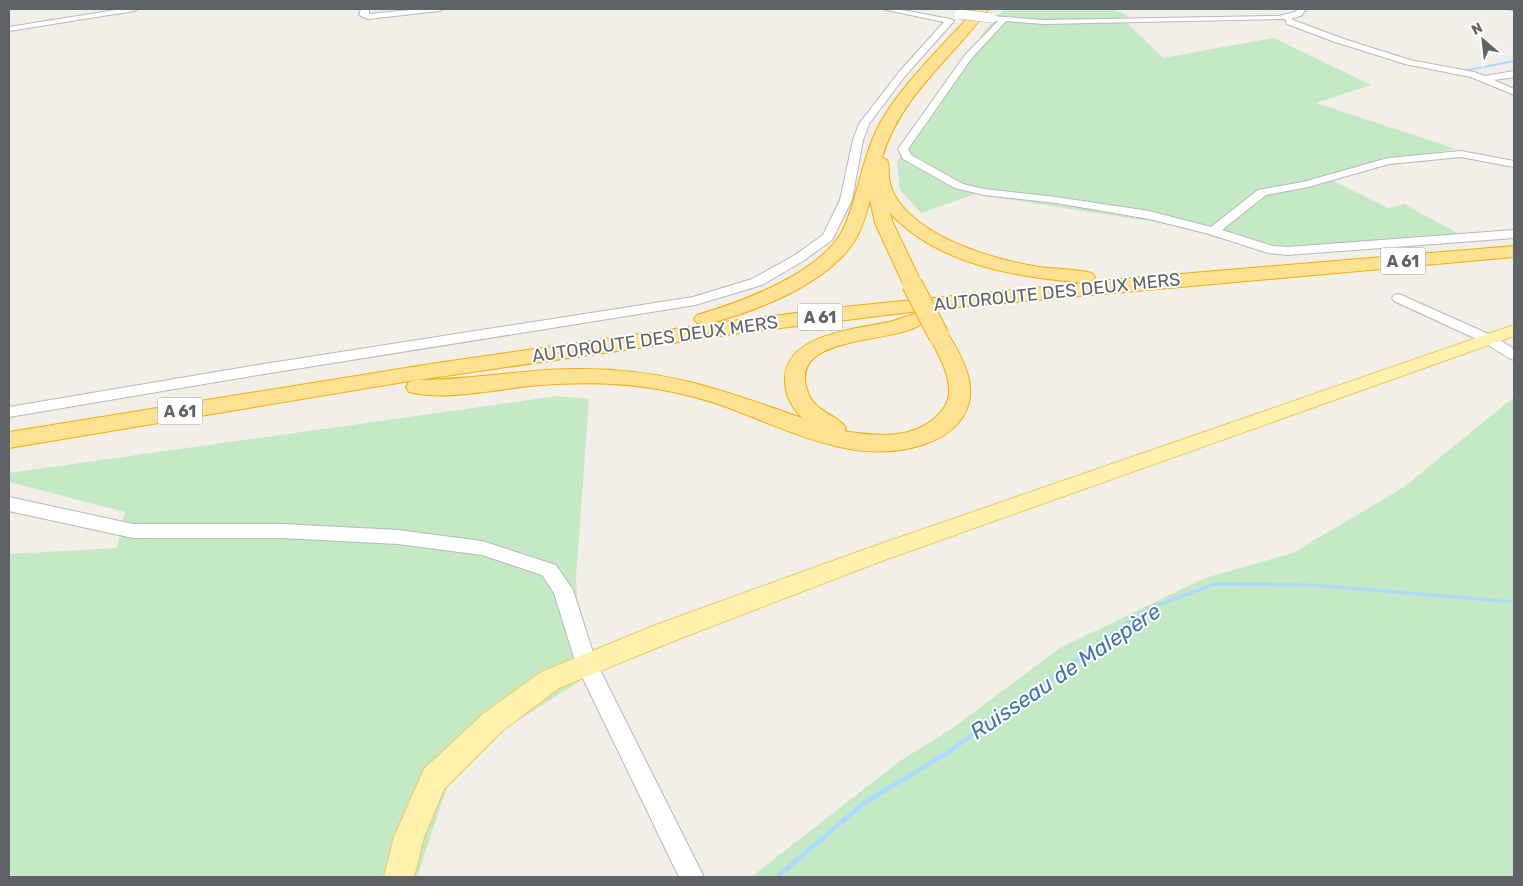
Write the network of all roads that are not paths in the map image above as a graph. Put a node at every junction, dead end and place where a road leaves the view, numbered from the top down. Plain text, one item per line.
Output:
1 (134, 9) edge
2 (365, 9) edge
3 (439, 9) edge
4 (886, 9) edge
5 (900, 9) edge
6 (1302, 9) edge
7 (988, 12) edge
8 (959, 14) joint
9 (1288, 18) junction
10 (1004, 19) junction
11 (1174, 20) junction
12 (1185, 28) dead end
13 (9, 29) edge
14 (1514, 74) edge
15 (1484, 79) junction
16 (1514, 92) edge
17 (1514, 164) edge
18 (877, 166) junction
19 (1213, 231) junction
20 (1514, 234) edge
21 (1514, 252) edge
22 (1514, 267) edge
23 (1292, 270) junction
24 (1399, 298) dead end
25 (1514, 330) edge
26 (927, 331) junction
27 (1488, 339) junction
28 (1514, 355) edge
29 (350, 383) junction
30 (417, 388) junction
31 (9, 412) edge
32 (9, 440) edge
33 (9, 454) edge
34 (9, 504) edge
35 (586, 664) junction
36 (399, 877) edge
37 (692, 877) edge

1 - 13 street
2 - 3 street
4 - 31 street
5 - 8 street
6 - 9 street
7 - 8 street, bridge
7 - 10 street
7 - 18 highway
9 - 11 street
9 - 15 street
10 - 11 street
10 - 19 street
11 - 12 street
14 - 15 street
15 - 16 street
17 - 19 street
18 - 23 highway
18 - 26 highway
18 - 29 highway
19 - 20 street
21 - 23 highway, AUTOROUTE DES DEUX MERS / A 61
22 - 26 highway, AUTOROUTE DES DEUX MERS / A 61
23 - 29 highway, AUTOROUTE DES DEUX MERS / A 61
24 - 27 street
25 - 27 main road
26 - 26 highway
26 - 30 highway, AUTOROUTE DES DEUX MERS / A 61
26 - 30 highway
27 - 28 street
27 - 35 main road
29 - 32 highway, AUTOROUTE DES DEUX MERS / A 61
30 - 33 highway, AUTOROUTE DES DEUX MERS / A 61
34 - 35 street
35 - 36 main road
35 - 37 street

